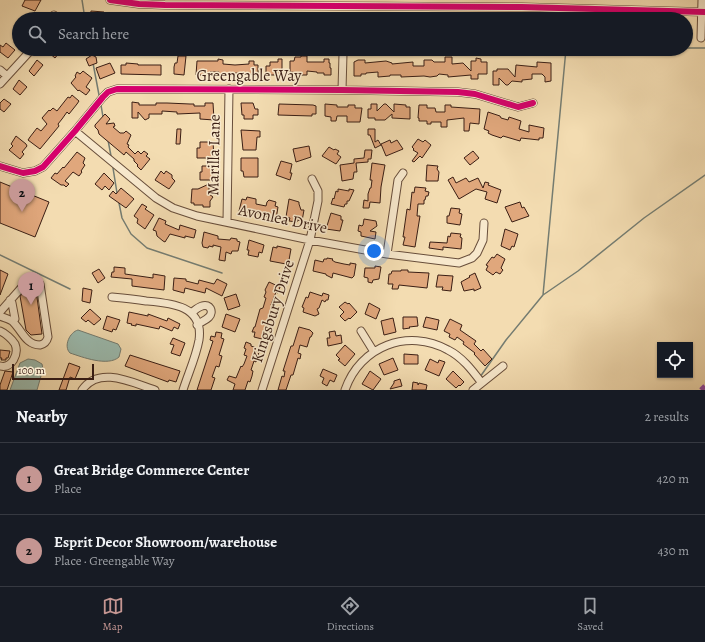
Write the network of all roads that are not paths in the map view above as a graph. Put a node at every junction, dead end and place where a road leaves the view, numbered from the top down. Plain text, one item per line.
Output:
1 (110, 0) edge
2 (702, 0) edge
3 (262, 3) edge
4 (522, 4) edge
5 (703, 12) edge
6 (701, 38) dead end
7 (26, 56) edge
8 (343, 56) edge
9 (0, 70) edge
10 (7, 76) junction
11 (0, 84) edge
12 (229, 89) junction
13 (342, 90) junction
14 (534, 103) dead end
15 (75, 131) junction
16 (0, 166) edge
17 (403, 173) dead end
18 (312, 180) dead end
19 (227, 222) junction
20 (484, 223) dead end
21 (310, 240) junction
22 (387, 254) junction
23 (112, 297) dead end
24 (10, 300) junction
25 (0, 312) edge
26 (191, 313) junction
27 (0, 316) edge
28 (13, 322) junction
29 (197, 324) junction
30 (0, 331) edge
31 (362, 331) dead end
32 (374, 352) junction
33 (502, 366) dead end
34 (0, 367) edge
35 (481, 382) junction
36 (82, 390) edge
37 (155, 390) edge
38 (183, 390) edge
39 (262, 390) edge
40 (345, 390) edge
41 (473, 390) edge

1 - 3 street
2 - 5 street
3 - 4 street
4 - 5 street
5 - 6 street
7 - 10 street
8 - 13 street
9 - 10 street
10 - 11 street
12 - 13 street, Greengable Way
12 - 15 street, Greengable Way
12 - 19 street, Marilla Lane
13 - 14 street, Greengable Way
15 - 16 street, Greengable Way
15 - 19 street, Avonlea Drive
17 - 22 street
18 - 21 street, Kingsbury Drive
19 - 21 street, Avonlea Drive
20 - 22 street, Avonlea Drive
21 - 22 street, Avonlea Drive
21 - 39 street, Kingsbury Drive
23 - 26 street
24 - 25 street
24 - 28 street
24 - 28 street
26 - 29 street
26 - 29 street
27 - 28 street
29 - 38 street
30 - 34 street
31 - 32 street
32 - 35 street
32 - 40 street
33 - 35 street
35 - 41 street
36 - 37 street

